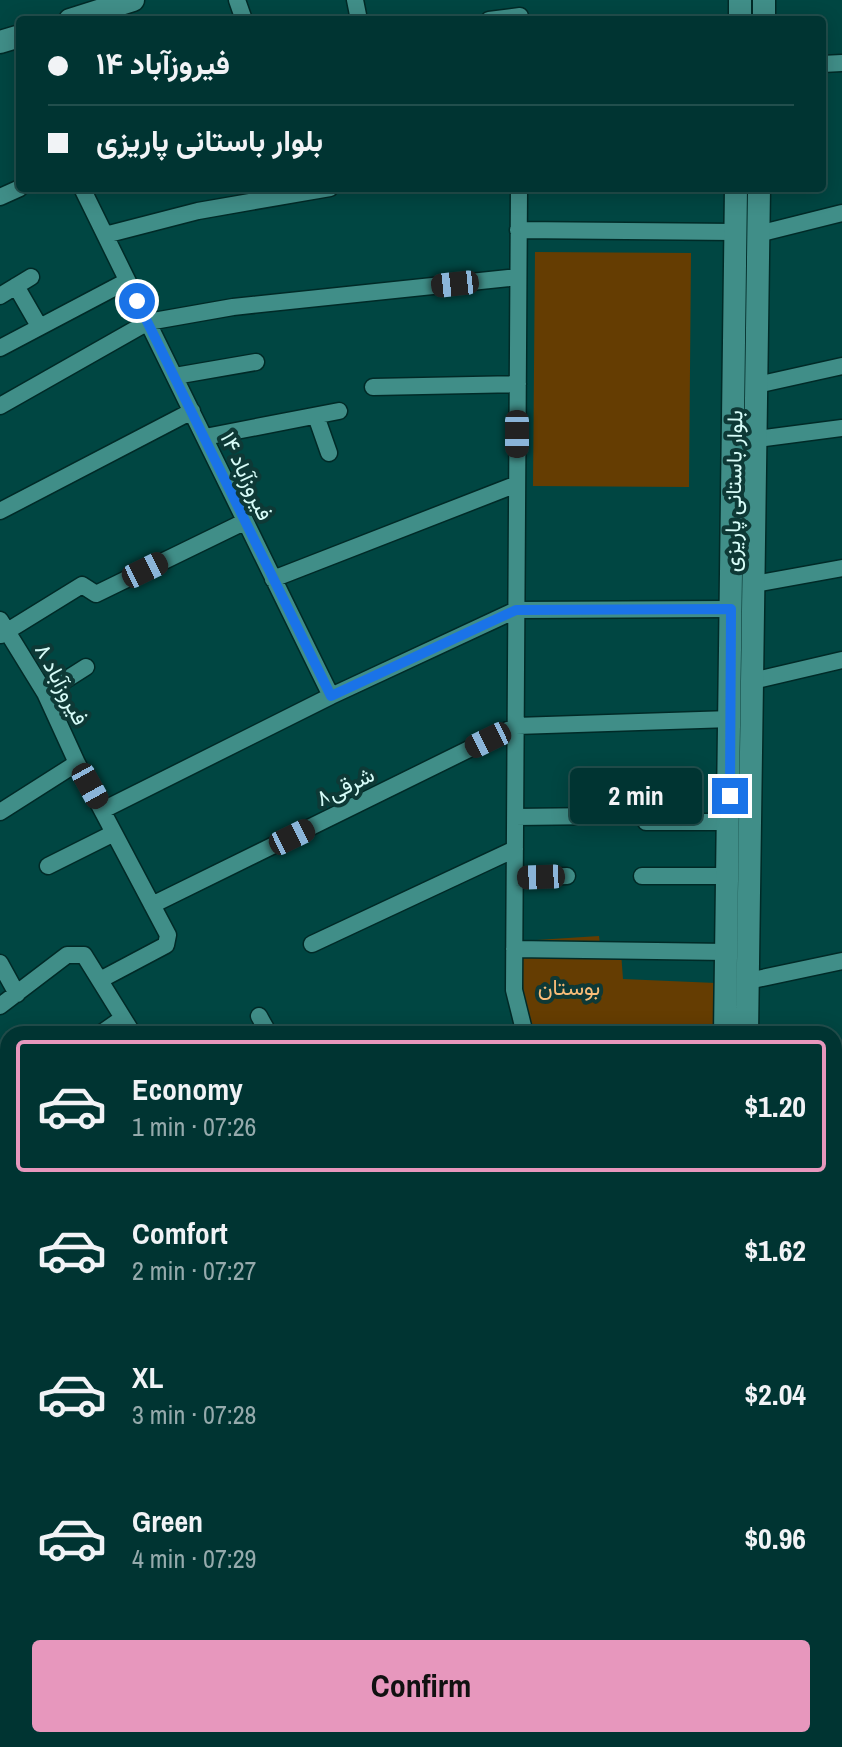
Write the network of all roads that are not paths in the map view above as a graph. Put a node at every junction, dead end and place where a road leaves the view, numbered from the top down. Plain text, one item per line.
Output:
1 (133, 0) edge
2 (108, 14) edge
3 (84, 192) edge
4 (307, 192) edge
5 (519, 192) edge
6 (736, 192) edge
7 (759, 192) edge
8 (842, 213) edge
9 (518, 230) junction
10 (735, 232) junction
11 (758, 234) junction
12 (105, 235) junction
13 (31, 277) dead end
14 (518, 277) junction
15 (127, 281) junction
16 (16, 286) junction
17 (0, 296) edge
18 (148, 322) junction
19 (39, 326) junction
20 (0, 348) edge
21 (256, 362) dead end
22 (842, 366) edge
23 (175, 376) junction
24 (518, 384) junction
25 (757, 385) junction
26 (373, 387) dead end
27 (0, 406) edge
28 (192, 411) junction
29 (339, 411) dead end
30 (316, 416) junction
31 (842, 428) edge
32 (205, 437) junction
33 (757, 439) junction
34 (329, 453) dead end
35 (517, 484) junction
36 (0, 490) edge
37 (6, 508) edge
38 (244, 522) junction
39 (842, 568) edge
40 (273, 579) junction
41 (754, 584) junction
42 (731, 609) junction
43 (516, 610) junction
44 (3, 629) edge
45 (842, 660) edge
46 (86, 667) dead end
47 (752, 681) junction
48 (45, 693) junction
49 (331, 696) junction
50 (731, 719) junction
51 (516, 726) junction
52 (77, 763) junction
53 (103, 810) junction
54 (0, 812) edge
55 (600, 816) dead end
56 (515, 817) junction
57 (646, 822) dead end
58 (729, 822) junction
59 (114, 833) junction
60 (515, 849) junction
61 (48, 866) dead end
62 (567, 876) dead end
63 (642, 876) dead end
64 (728, 876) junction
65 (515, 878) junction
66 (152, 905) junction
67 (312, 944) dead end
68 (514, 949) junction
69 (727, 952) junction
70 (842, 961) edge
71 (0, 963) edge
72 (100, 980) junction
73 (748, 981) junction
74 (17, 994) junction
75 (0, 1006) edge
76 (259, 1016) dead end
77 (123, 1018) junction
78 (112, 1026) edge
79 (128, 1026) edge
80 (265, 1026) edge
81 (522, 1026) edge
82 (725, 1026) edge
83 (747, 1026) edge

1 - 2 main road
3 - 12 street, فیروزآباد ۱۴
4 - 12 street
5 - 9 street
6 - 10 main road, بلوار باستانی پاریزی
7 - 11 main road, بلوار باستانی پاریزی
8 - 11 street
9 - 10 street
9 - 14 street
10 - 42 main road, بلوار باستانی پاریزی
11 - 25 main road, بلوار باستانی پاریزی
12 - 15 street, فیروزآباد ۱۴
13 - 16 street
14 - 18 street
14 - 24 street
15 - 18 street, فیروزآباد ۱۴
15 - 19 street
16 - 17 street
16 - 19 street
18 - 23 street, فیروزآباد ۱۴
18 - 27 street
19 - 20 street
21 - 23 street
22 - 25 street
23 - 28 street, فیروزآباد ۱۴
24 - 26 street
24 - 35 street
25 - 33 main road, بلوار باستانی پاریزی
28 - 32 street, فیروزآباد ۱۴
28 - 37 street
29 - 30 street
30 - 32 street
30 - 34 street
31 - 33 street
32 - 38 street, فیروزآباد ۱۴
33 - 41 main road, بلوار باستانی پاریزی
35 - 40 street
35 - 43 street
36 - 37 street
38 - 40 street, فیروزآباد ۱۴
38 - 44 street
39 - 41 street
40 - 49 street, فیروزآباد ۱۴
41 - 47 main road, بلوار باستانی پاریزی
42 - 43 street
42 - 50 main road, بلوار باستانی پاریزی
43 - 49 street
43 - 51 street
44 - 48 street, فیروزآباد ۸
45 - 47 street
46 - 48 street
47 - 73 main road, بلوار باستانی پاریزی
48 - 52 street, فیروزآباد ۸
49 - 53 street
50 - 51 street
50 - 58 main road, بلوار باستانی پاریزی
51 - 56 street
51 - 66 street, شرقی۸
52 - 53 street, فیروزآباد ۸
52 - 54 street
53 - 59 street, فیروزآباد ۸
55 - 56 street
56 - 60 street
57 - 58 street
58 - 64 main road, بلوار باستانی پاریزی
59 - 61 street
59 - 66 street, فیروزآباد ۸
60 - 65 street
60 - 67 street
62 - 65 street
63 - 64 street
64 - 69 main road, بلوار باستانی پاریزی
65 - 68 street
66 - 72 street, فیروزآباد ۸
68 - 69 street
68 - 81 street
69 - 82 main road, بلوار باستانی پاریزی
70 - 73 street
71 - 74 street
72 - 74 street
72 - 77 street
73 - 83 main road, بلوار باستانی پاریزی
74 - 75 street
76 - 80 street
77 - 78 street
77 - 79 street

